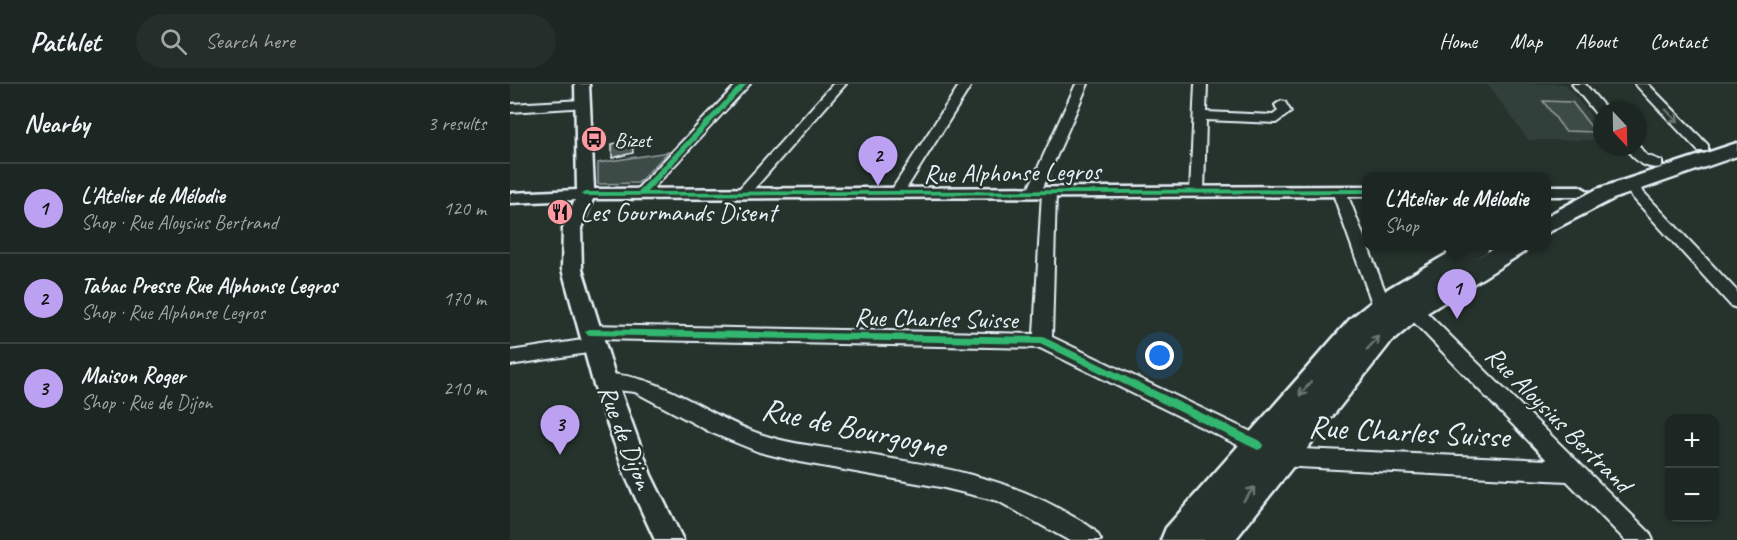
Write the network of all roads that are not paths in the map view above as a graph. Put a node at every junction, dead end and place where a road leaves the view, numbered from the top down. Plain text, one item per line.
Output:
1 (583, 84) edge
2 (744, 84) edge
3 (840, 84) edge
4 (966, 84) edge
5 (1082, 84) edge
6 (1202, 84) edge
7 (1578, 84) edge
8 (1641, 84) edge
9 (1593, 102) edge
10 (583, 104) junction
11 (1281, 105) dead end
12 (510, 108) edge
13 (1201, 116) junction
14 (1703, 148) junction
15 (1735, 149) edge
16 (1639, 156) edge
17 (1657, 164) junction
18 (1629, 185) junction
19 (1339, 191) junction
20 (1362, 191) edge
21 (1551, 191) edge
22 (1579, 191) junction
23 (1042, 192) junction
24 (1197, 192) junction
25 (743, 193) junction
26 (586, 194) junction
27 (641, 194) junction
28 (896, 194) junction
29 (510, 198) edge
30 (1554, 212) edge
31 (1472, 250) edge
32 (1492, 250) edge
33 (1508, 250) edge
34 (1455, 282) junction
35 (1737, 302) edge
36 (1382, 306) junction
37 (1412, 309) junction
38 (592, 338) junction
39 (1043, 341) junction
40 (510, 358) edge
41 (605, 382) junction
42 (1268, 451) junction
43 (1572, 471) junction
44 (669, 540) edge
45 (1089, 540) edge
46 (1179, 540) edge
47 (1213, 540) edge
48 (1641, 540) edge

1 - 10 street
2 - 27 street
3 - 25 street
4 - 28 street
5 - 23 street
6 - 13 street
7 - 9 street
8 -> 14 street
10 - 12 street
10 - 26 street
11 - 13 street
13 - 24 street
14 - 15 main road
14 - 17 main road
15 - 18 main road
16 - 17 street
17 - 22 main road
18 - 30 main road
18 - 35 street
19 - 20 street, Rue Alphonse Legros
19 - 24 street, Rue Alphonse Legros
19 - 36 street
21 - 22 street
22 - 30 main road
23 - 24 street, Rue Alphonse Legros
23 - 28 street, Rue Alphonse Legros
23 - 39 street
25 - 27 street, Rue Alphonse Legros
25 - 28 street, Rue Alphonse Legros
26 - 27 street, Rue Alphonse Legros
26 - 29 street, Rue Alphonse Legros
26 - 38 street, Rue de Dijon
31 - 36 main road
32 - 34 main road
33 - 34 main road
34 - 37 main road
36 -> 42 main road
42 -> 37 main road
37 - 43 street, Rue Aloysius Bertrand
38 - 39 street, Rue Charles Suisse
38 - 40 street, Rue Charles Suisse
38 - 41 street, Rue de Dijon
39 - 42 street, Rue Charles Suisse
41 - 44 street, Rue de Dijon
41 - 45 street, Rue de Bourgogne
42 - 43 street, Rue Charles Suisse
42 - 46 main road
47 -> 42 main road
43 - 48 street, Rue Aloysius Bertrand

